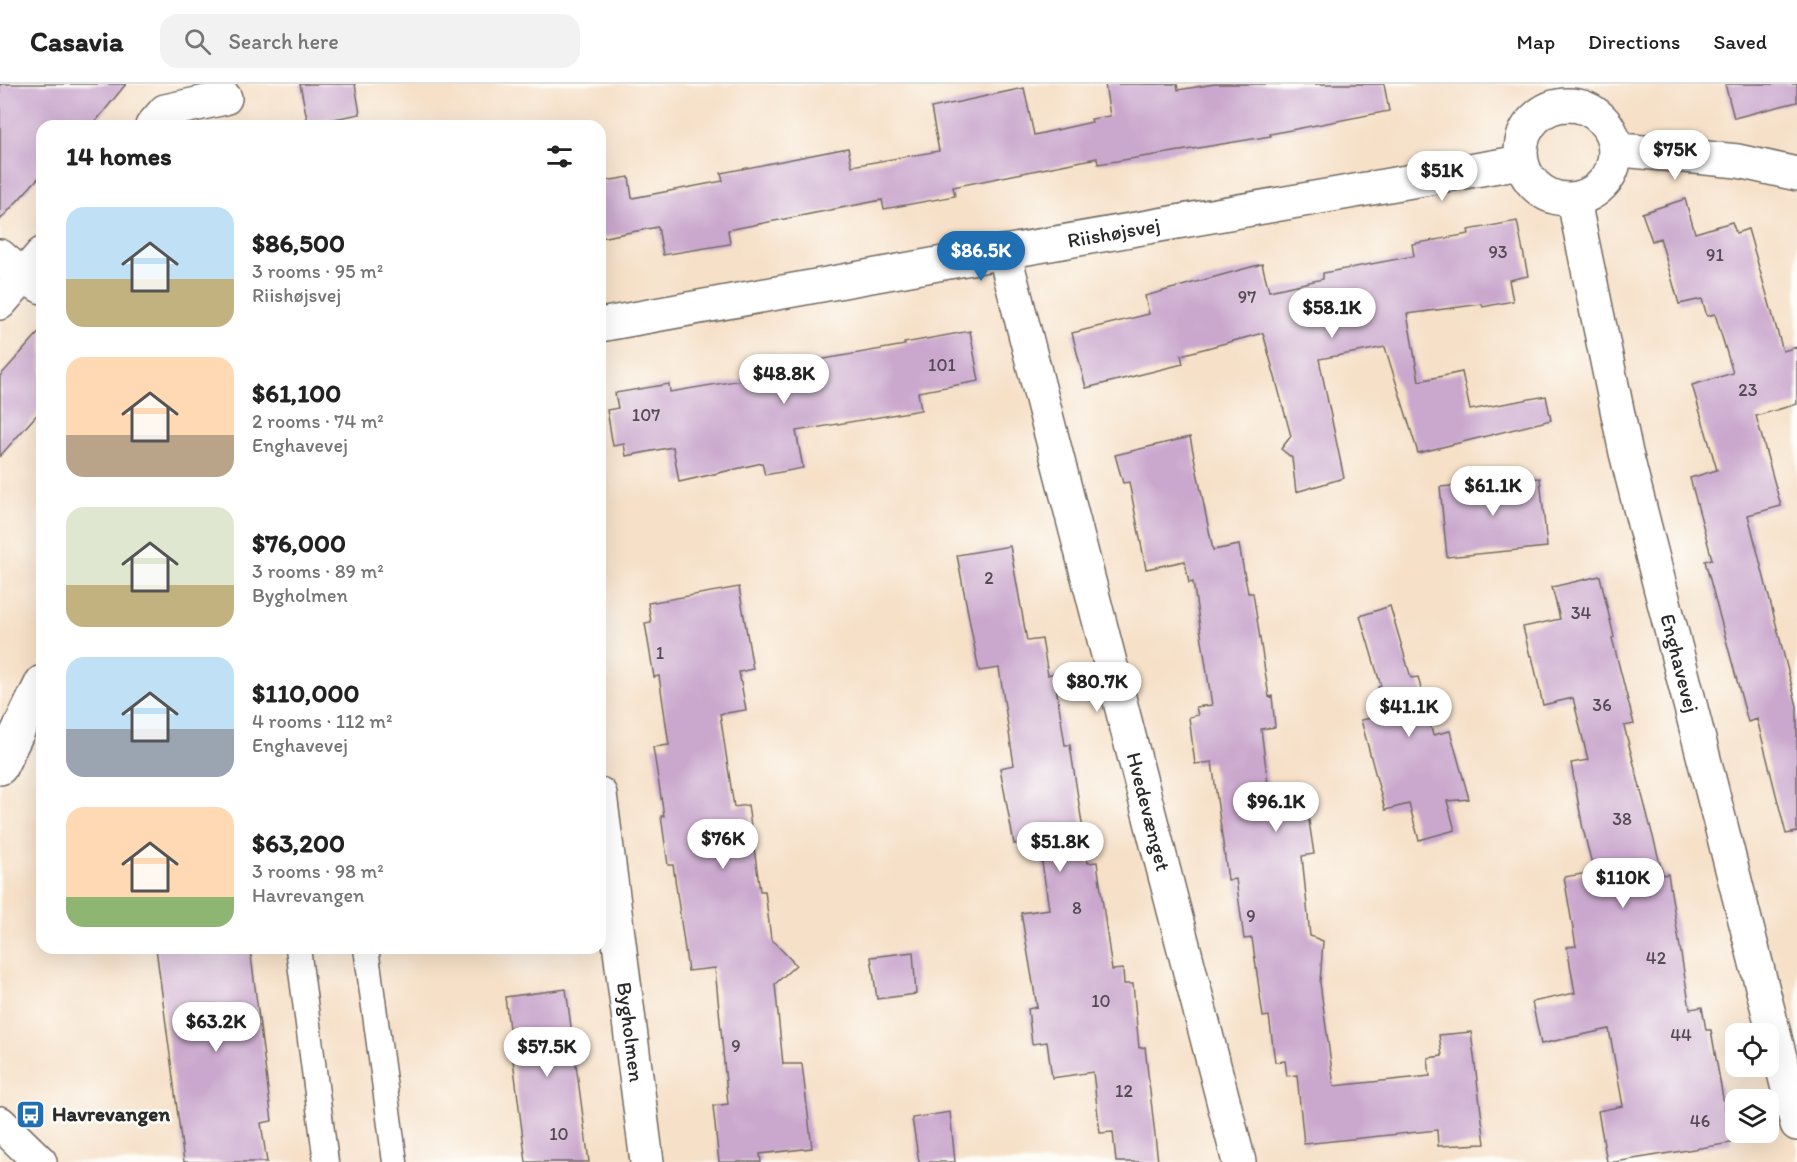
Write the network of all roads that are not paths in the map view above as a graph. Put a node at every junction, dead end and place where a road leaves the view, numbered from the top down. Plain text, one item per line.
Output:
1 (1553, 95) edge
2 (224, 103) edge
3 (157, 120) edge
4 (1615, 151) junction
5 (1521, 162) junction
6 (1797, 174) edge
7 (1576, 199) junction
8 (1004, 252) junction
9 (27, 268) edge
10 (0, 303) edge
11 (606, 324) edge
12 (36, 694) edge
13 (0, 768) edge
14 (606, 841) edge
15 (299, 954) edge
16 (367, 954) edge
17 (0, 1123) edge
18 (1797, 1124) edge
19 (40, 1162) edge
20 (326, 1162) edge
21 (394, 1162) edge
22 (647, 1162) edge
23 (1239, 1162) edge

1 - 4 street
1 - 5 street
2 - 3 street
4 - 6 street
4 - 7 street
5 - 7 street
5 - 8 street, Riishøjsvej
7 - 18 street, Enghavevej
8 - 11 street, Riishøjsvej
8 - 23 street, Hvedevænget
9 - 10 street
12 - 13 street
14 - 22 street, Bygholmen
15 - 20 lane
16 - 21 lane
17 - 19 street

